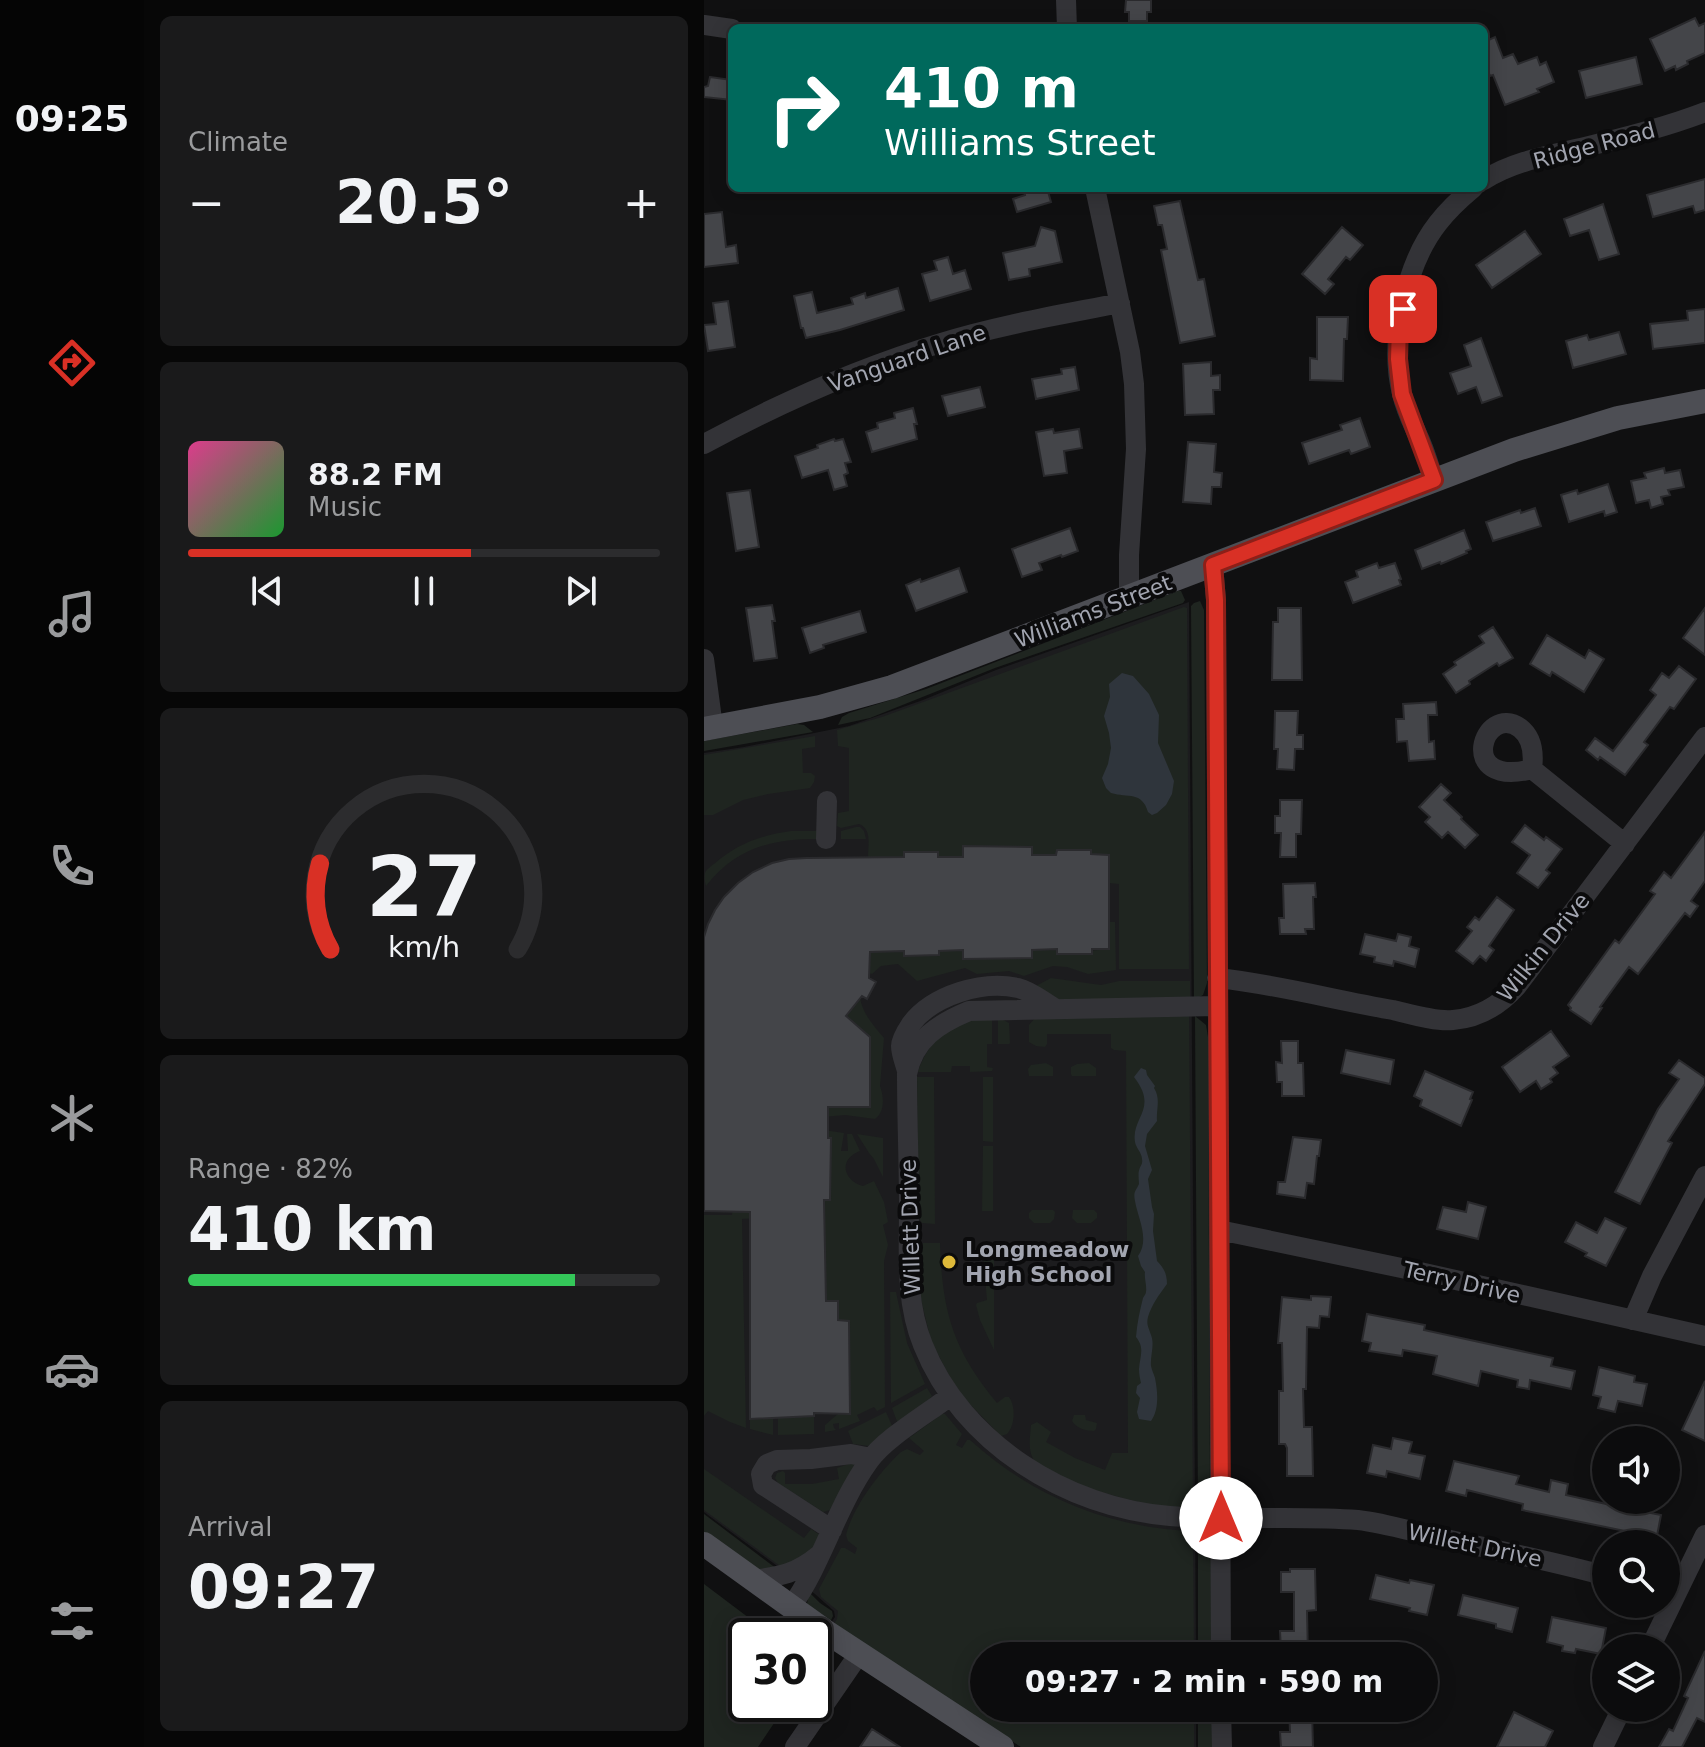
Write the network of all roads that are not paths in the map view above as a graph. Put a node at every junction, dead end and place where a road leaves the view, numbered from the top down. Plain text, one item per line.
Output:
1 (1066, 0) edge
2 (1067, 24) edge
3 (704, 25) edge
4 (728, 28) edge
5 (1705, 112) edge
6 (1488, 178) edge
7 (1096, 192) edge
8 (1469, 192) edge
9 (1120, 303) junction
10 (1705, 401) edge
11 (704, 444) edge
12 (1434, 480) junction
13 (1213, 565) junction
14 (1129, 597) junction
15 (704, 659) edge
16 (709, 728) edge
17 (1705, 737) edge
18 (1532, 769) dead end
19 (827, 801) dead end
20 (826, 839) dead end
21 (1625, 844) junction
22 (1217, 978) junction
23 (1217, 1006) junction
24 (1705, 1176) edge
25 (1219, 1230) junction
26 (1633, 1320) junction
27 (1705, 1336) edge
28 (950, 1396) junction
29 (871, 1458) junction
30 (1221, 1518) junction
31 (832, 1530) junction
32 (1705, 1535) edge
33 (704, 1544) edge
34 (822, 1553) junction
35 (1592, 1572) edge
36 (1680, 1577) edge
37 (753, 1580) junction
38 (791, 1607) junction
39 (1221, 1642) edge
40 (859, 1654) junction
41 (1221, 1722) edge
42 (1615, 1722) edge
43 (795, 1747) edge
44 (1002, 1747) edge
45 (1222, 1747) edge
46 (1603, 1747) edge

1 - 2 street
3 - 4 street
5 - 6 street, Ridge Road
7 - 9 street
8 - 12 street
9 - 11 street, Vanguard Lane
9 - 14 street
10 - 12 main road, Williams Street
12 - 13 main road, Williams Street
13 - 14 main road, Williams Street
13 - 22 street
14 - 16 main road, Williams Street
15 - 16 street
17 - 21 street, Wilkin Drive
18 - 21 street
19 - 20 street
21 - 22 street, Wilkin Drive
22 - 23 street
23 - 25 street
23 - 28 street, Willett Drive
24 - 26 street
25 - 26 street, Terry Drive
25 - 30 street
26 - 27 street, Terry Drive
28 - 29 street
28 - 30 street, Willett Drive
29 - 31 street
29 - 31 street
30 - 35 street, Willett Drive
30 - 39 street
31 - 34 street
32 - 36 street
33 - 37 main road
34 - 37 street
34 - 38 street
37 - 38 main road
38 - 40 main road
40 - 43 street
40 - 44 main road
41 - 45 street
42 - 46 street

